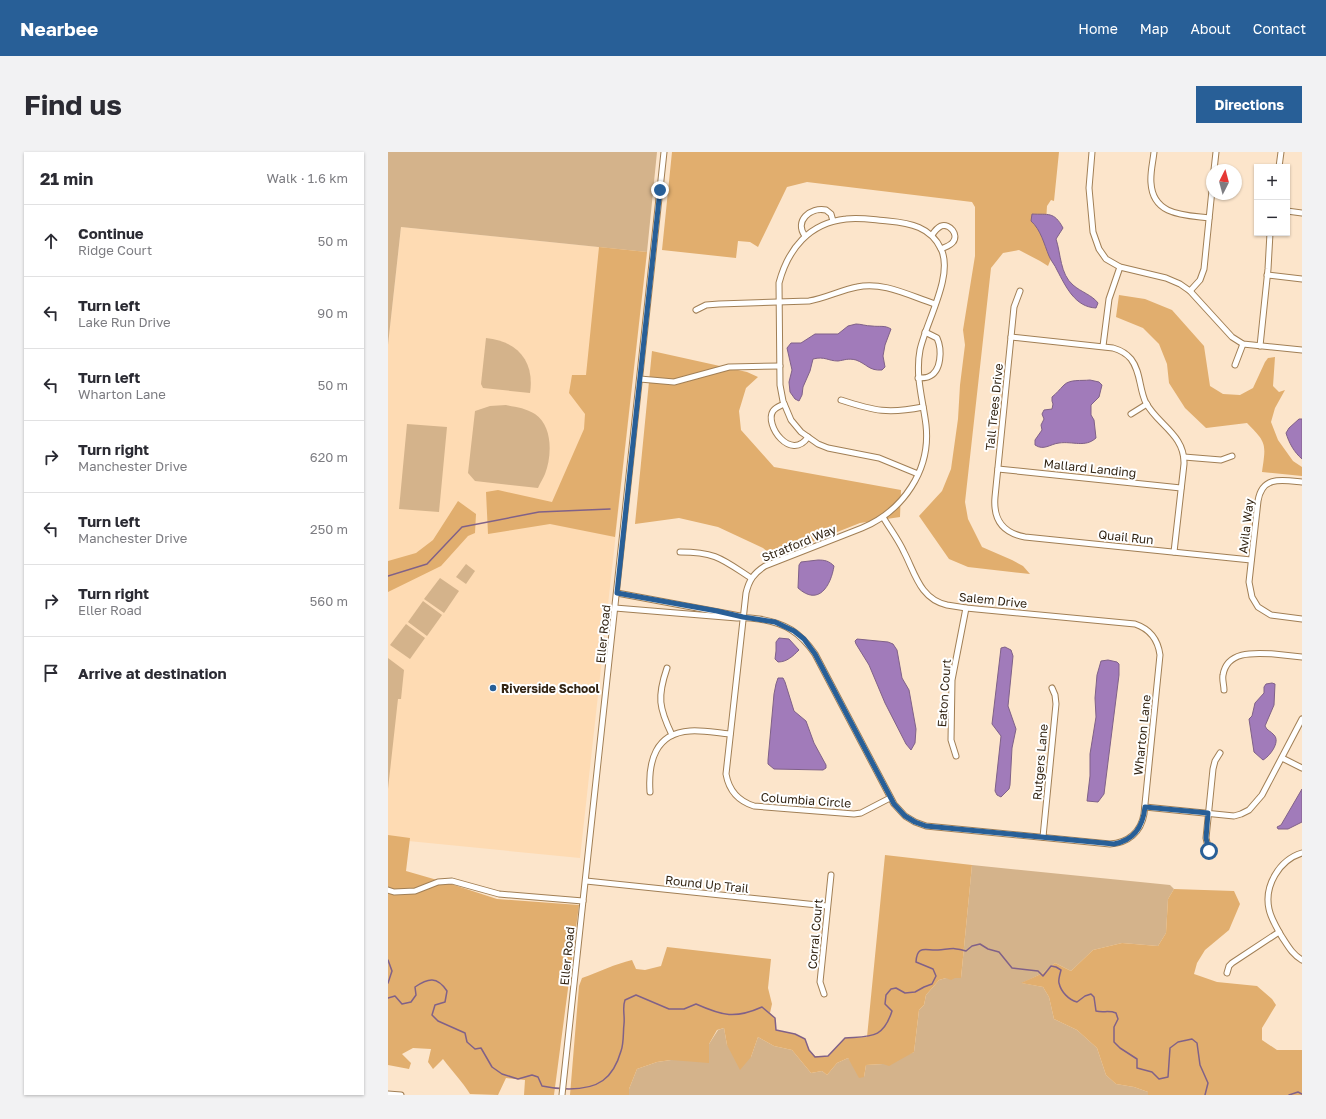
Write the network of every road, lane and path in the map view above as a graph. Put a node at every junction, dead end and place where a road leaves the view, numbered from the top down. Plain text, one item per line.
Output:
1 (664, 152) edge
2 (1092, 152) edge
3 (1154, 152) edge
4 (1216, 152) edge
5 (1281, 152) edge
6 (1215, 164) edge
7 (1279, 164) edge
8 (1211, 200) edge
9 (1290, 211) edge
10 (1302, 213) edge
11 (1209, 218) junction
12 (834, 222) junction
13 (932, 235) junction
14 (805, 236) junction
15 (1270, 236) edge
16 (941, 249) junction
17 (1120, 267) junction
18 (1267, 275) junction
19 (1302, 279) edge
20 (1020, 291) dead end
21 (1190, 291) junction
22 (778, 302) junction
23 (935, 304) junction
24 (696, 310) dead end
25 (926, 332) junction
26 (1011, 337) junction
27 (1243, 344) junction
28 (1103, 346) junction
29 (1260, 346) junction
30 (1302, 350) edge
31 (1235, 365) dead end
32 (780, 366) junction
33 (918, 378) junction
34 (640, 379) junction
35 (841, 400) dead end
36 (784, 404) junction
37 (1147, 404) junction
38 (923, 407) junction
39 (1131, 414) dead end
40 (808, 437) junction
41 (1232, 456) dead end
42 (1184, 457) junction
43 (998, 469) junction
44 (918, 474) junction
45 (1302, 482) edge
46 (1181, 488) junction
47 (883, 517) junction
48 (1002, 525) joint
49 (680, 552) dead end
50 (1174, 552) junction
51 (1251, 560) junction
52 (751, 578) junction
53 (617, 593) junction
54 (616, 608) junction
55 (966, 608) junction
56 (743, 617) junction
57 (1302, 619) edge
58 (1147, 630) joint
59 (1302, 657) edge
60 (667, 668) dead end
61 (1052, 688) dead end
62 (1224, 690) dead end
63 (1302, 719) edge
64 (730, 734) junction
65 (672, 735) junction
66 (1220, 753) dead end
67 (956, 756) dead end
68 (1282, 758) junction
69 (1302, 768) edge
70 (650, 792) dead end
71 (890, 798) junction
72 (1145, 807) junction
73 (1208, 813) junction
74 (1043, 837) junction
75 (1209, 851) dead end
76 (1302, 853) edge
77 (831, 875) dead end
78 (586, 881) junction
79 (388, 890) edge
80 (583, 901) junction
81 (827, 906) junction
82 (1279, 932) junction
83 (1302, 960) edge
84 (1228, 973) dead end
85 (824, 994) dead end
86 (388, 1094) edge
87 (401, 1095) edge
88 (562, 1095) edge

1 - 34 street, Eller Road
2 - 17 street
3 - 11 street
4 - 6 street
5 - 7 street
8 - 11 street
9 - 10 street
11 - 21 street
12 - 13 street
12 - 14 street
12 - 14 street
13 - 16 street
13 - 16 street
14 - 22 street
15 - 18 street
16 - 23 street, Stratford Way
17 - 21 street
17 - 28 street
18 - 19 street
18 - 29 street
20 - 26 street, Tall Trees Drive
21 - 27 street
22 - 23 street
22 - 24 street
22 - 32 street
23 - 25 street, Stratford Way
25 - 33 street, Stratford Way
25 - 33 street
26 - 28 street
26 - 43 street, Tall Trees Drive
27 - 29 street
27 - 31 street
28 - 37 street
29 - 30 street
32 - 34 street
32 - 36 street
33 - 38 street, Stratford Way
34 - 53 street, Eller Road
35 - 38 street
36 - 40 street
36 - 40 street
37 - 39 street
37 - 42 street
38 - 44 street, Stratford Way
40 - 44 street
41 - 42 street
42 - 46 street
43 - 46 street, Mallard Landing
43 - 48 street, Tall Trees Drive
44 - 47 street, Stratford Way
45 - 51 street, Avila Way
46 - 50 street
47 - 52 street, Stratford Way
47 - 55 street, Salem Drive
48 - 50 street, Quail Run
49 - 52 street
50 - 51 street, Quail Run
51 - 57 street, Avila Way
52 - 56 street
53 - 54 street, Eller Road
53 - 56 street
54 - 56 street
54 - 78 street, Eller Road
55 - 58 street, Salem Drive
55 - 67 street, Eaton Court
56 - 64 street
56 - 71 street
58 - 72 street, Wharton Lane
59 - 62 street
60 - 65 street
61 - 74 street, Rutgers Lane
63 - 68 street
64 - 65 street
64 - 71 street, Columbia Circle
65 - 70 street
66 - 73 street
68 - 69 street
68 - 73 street
71 - 74 street
72 - 73 street
72 - 74 street, Wharton Lane
73 - 75 street
76 - 82 street
77 - 81 street, Corral Court
78 - 80 street, Eller Road
78 - 81 street, Round Up Trail
79 - 80 street
80 - 88 street, Eller Road
81 - 85 street, Corral Court
82 - 83 street
82 - 84 street
86 - 87 street

